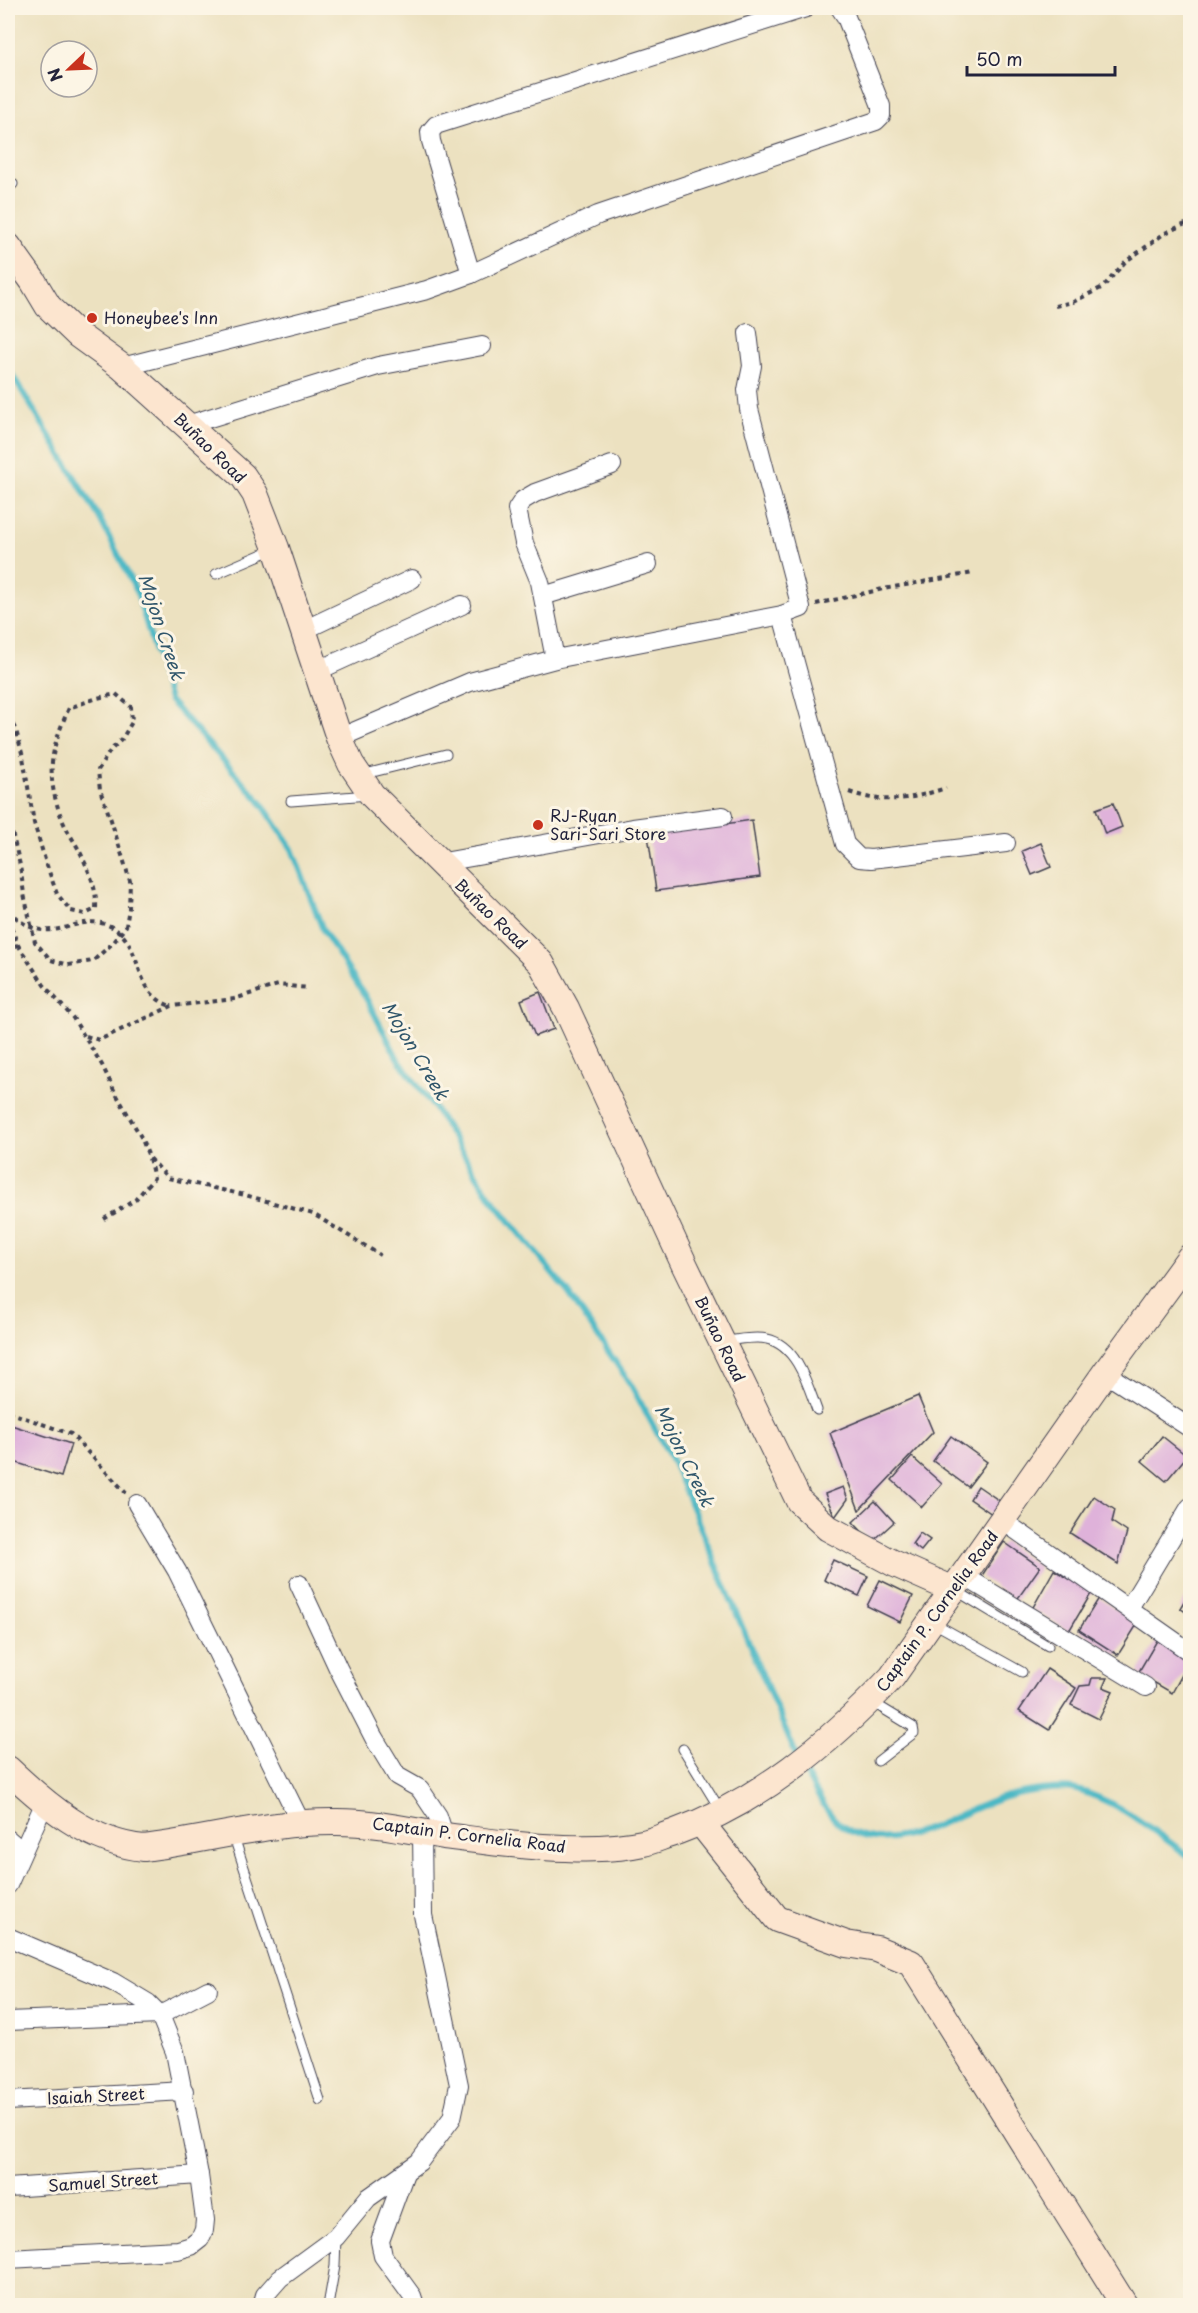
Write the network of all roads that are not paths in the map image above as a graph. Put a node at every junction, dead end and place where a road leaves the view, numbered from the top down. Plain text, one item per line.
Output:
1 (806, 8) edge
2 (840, 8) edge
3 (8, 246) edge
4 (471, 274) junction
5 (748, 333) dead end
6 (483, 345) dead end
7 (123, 367) junction
8 (187, 425) junction
9 (612, 465) dead end
10 (276, 548) junction
11 (648, 564) dead end
12 (216, 574) dead end
13 (412, 579) dead end
14 (543, 596) junction
15 (462, 605) dead end
16 (782, 615) junction
17 (304, 630) junction
18 (555, 659) junction
19 (317, 671) junction
20 (339, 738) junction
21 (446, 754) dead end
22 (365, 785) junction
23 (291, 801) dead end
24 (723, 816) dead end
25 (1006, 843) dead end
26 (438, 863) junction
27 (1191, 1257) edge
28 (722, 1342) junction
29 (1105, 1373) junction
30 (817, 1410) dead end
31 (1191, 1428) edge
32 (137, 1504) road end
33 (1191, 1507) edge
34 (1003, 1521) junction
35 (959, 1583) junction
36 (299, 1584) dead end
37 (1129, 1608) junction
38 (931, 1621) junction
39 (1048, 1646) dead end
40 (1191, 1652) edge
41 (1022, 1672) dead end
42 (1146, 1687) dead end
43 (870, 1701) junction
44 (683, 1749) dead end
45 (878, 1761) dead end
46 (8, 1769) edge
47 (45, 1802) junction
48 (711, 1817) junction
49 (301, 1823) junction
50 (433, 1833) junction
51 (233, 1834) junction
52 (8, 1839) edge
53 (22, 1851) junction
54 (8, 1885) edge
55 (8, 1937) edge
56 (208, 1990) dead end
57 (160, 2015) junction
58 (8, 2020) edge
59 (184, 2091) junction
60 (320, 2100) dead end
61 (8, 2101) edge
62 (405, 2173) junction
63 (199, 2175) junction
64 (8, 2188) edge
65 (336, 2237) junction
66 (8, 2259) edge
67 (262, 2306) edge
68 (328, 2306) edge
69 (412, 2306) edge
70 (1125, 2306) edge

1 - 4 street
2 - 4 street
3 - 7 street, Buñao Road
4 - 7 street
5 - 16 street
6 - 8 street
7 - 8 street, Buñao Road
8 - 10 street, Buñao Road
9 - 14 street
10 - 12 lane
10 - 17 street, Buñao Road
11 - 14 street
13 - 17 street
14 - 18 street
15 - 19 street
16 - 18 street
16 - 25 street
17 - 19 street, Buñao Road
18 - 20 street
19 - 20 street, Buñao Road
20 - 22 street, Buñao Road
21 - 22 lane
22 - 23 lane
22 - 26 street, Buñao Road
24 - 26 street
26 - 28 street, Buñao Road
27 - 29 street, Captain P. Cornelia Road
28 - 30 lane
28 - 35 street, Buñao Road
29 - 31 street
29 - 34 street, Captain P. Cornelia Road
32 - 49 street
33 - 37 street
34 - 35 street, Captain P. Cornelia Road
34 - 37 street
35 - 38 street, Captain P. Cornelia Road
35 - 39 lane
35 - 42 street
36 - 50 street
37 - 40 street
38 - 41 lane
38 - 43 street, Captain P. Cornelia Road
43 - 45 lane
43 - 48 street, Captain P. Cornelia Road
44 - 48 lane
46 - 47 street, Captain P. Cornelia Road
47 - 51 street, Captain P. Cornelia Road
47 - 53 street
48 - 50 street, Captain P. Cornelia Road
48 - 70 street
49 - 50 street, Captain P. Cornelia Road
49 - 51 street, Captain P. Cornelia Road
50 - 62 street
51 - 60 lane
52 - 53 street
53 - 54 street
55 - 57 street
56 - 57 street
57 - 58 street
57 - 59 street
59 - 61 street, Isaiah Street
59 - 63 street
62 - 65 street
62 - 69 street
63 - 64 street, Samuel Street
63 - 66 street
65 - 67 street
65 - 68 lane

